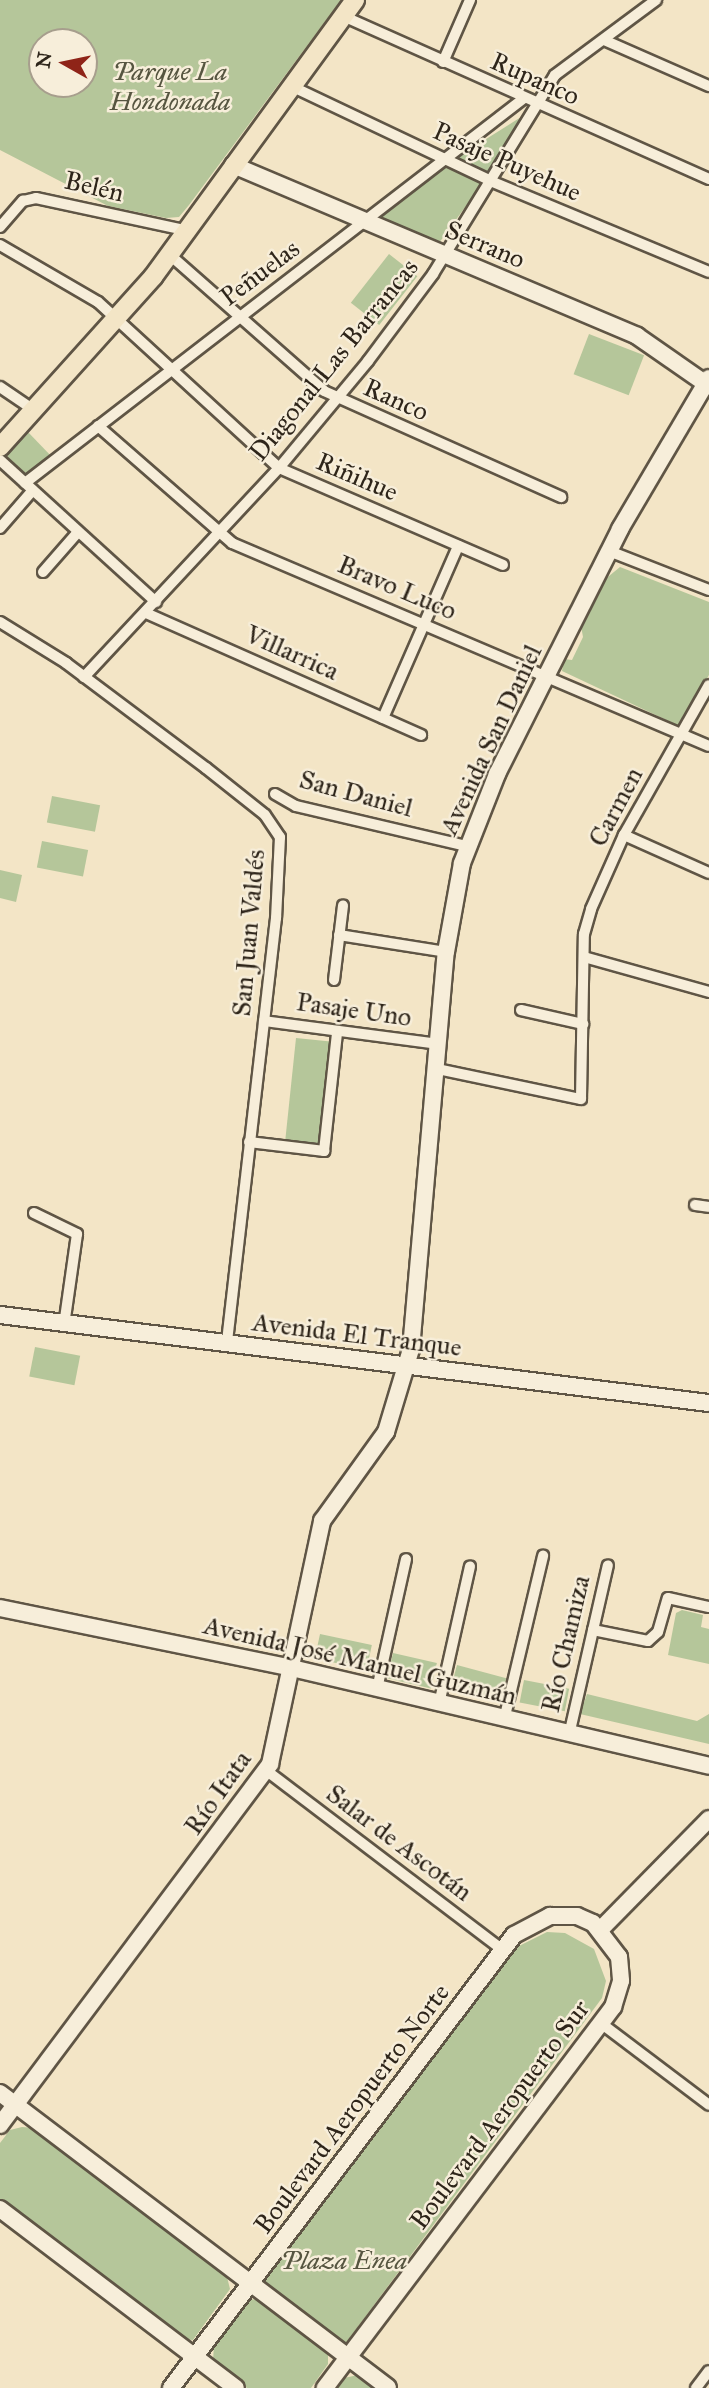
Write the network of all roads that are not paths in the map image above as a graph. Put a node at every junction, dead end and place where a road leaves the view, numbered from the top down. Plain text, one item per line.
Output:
1 (355, 0) edge
2 (470, 0) edge
3 (656, 0) edge
4 (343, 16) junction
5 (604, 40) junction
6 (443, 62) junction
7 (291, 86) junction
8 (709, 86) edge
9 (523, 99) junction
10 (537, 106) junction
11 (444, 160) junction
12 (233, 165) junction
13 (709, 179) edge
14 (493, 182) junction
15 (365, 221) junction
16 (0, 227) edge
17 (188, 230) junction
18 (0, 245) edge
19 (170, 255) junction
20 (445, 255) junction
21 (709, 272) edge
22 (239, 317) junction
23 (117, 318) junction
24 (170, 370) junction
25 (708, 383) edge
26 (0, 387) edge
27 (338, 399) junction
28 (34, 410) junction
29 (98, 426) junction
30 (0, 447) edge
31 (0, 460) edge
32 (279, 468) junction
33 (29, 487) junction
34 (561, 497) dead end
35 (0, 528) edge
36 (78, 532) junction
37 (218, 533) junction
38 (458, 546) junction
39 (609, 551) junction
40 (503, 565) dead end
41 (43, 572) dead end
42 (709, 590) edge
43 (156, 603) junction
44 (146, 613) junction
45 (0, 622) edge
46 (424, 624) junction
47 (84, 677) junction
48 (546, 677) junction
49 (709, 685) edge
50 (383, 718) junction
51 (681, 734) junction
52 (421, 735) dead end
53 (709, 746) edge
54 (275, 794) dead end
55 (624, 835) junction
56 (467, 846) junction
57 (709, 873) edge
58 (343, 906) dead end
59 (339, 935) junction
60 (446, 952) junction
61 (584, 957) junction
62 (334, 980) dead end
63 (709, 992) edge
64 (521, 1010) dead end
65 (264, 1021) junction
66 (583, 1024) junction
67 (337, 1033) junction
68 (439, 1044) junction
69 (437, 1069) junction
70 (249, 1142) junction
71 (695, 1205) dead end
72 (709, 1207) edge
73 (34, 1213) dead end
74 (0, 1315) edge
75 (64, 1325) junction
76 (227, 1344) junction
77 (406, 1367) junction
78 (709, 1403) edge
79 (543, 1556) dead end
80 (406, 1559) dead end
81 (608, 1564) dead end
82 (470, 1566) dead end
83 (709, 1607) edge
84 (0, 1608) edge
85 (593, 1630) junction
86 (292, 1668) junction
87 (377, 1689) junction
88 (439, 1704) junction
89 (504, 1720) junction
90 (569, 1735) junction
91 (709, 1766) edge
92 (267, 1771) junction
93 (709, 1819) edge
94 (601, 1929) junction
95 (503, 1950) junction
96 (602, 2024) junction
97 (0, 2093) edge
98 (14, 2105) junction
99 (709, 2105) edge
100 (0, 2124) edge
101 (0, 2209) edge
102 (250, 2284) junction
103 (194, 2357) junction
104 (348, 2357) junction
105 (709, 2371) edge
106 (172, 2388) edge
107 (236, 2388) edge
108 (325, 2388) edge
109 (388, 2388) edge
110 (696, 2388) edge

1 - 4 main road
2 - 6 street
3 - 5 street, Diagonal Las Barrancas
4 - 6 street, Rupanco
4 - 7 main road
5 - 8 street
5 - 10 street, Diagonal Las Barrancas
6 - 9 street, Rupanco
7 - 11 street, Pasaje Puyehue
7 - 12 main road
9 - 10 street, Rupanco
9 - 11 street, Peñuelas
10 - 13 street, Rupanco
10 - 14 street, Diagonal Las Barrancas
11 - 14 street, Pasaje Puyehue
11 - 15 street, Peñuelas
12 - 15 street, Serrano
12 - 17 main road
14 - 20 street, Diagonal Las Barrancas
14 - 21 street, Pasaje Puyehue
15 - 20 street, Serrano
15 - 22 street, Peñuelas
16 - 17 street, Belén
17 - 19 main road
18 - 23 street
19 - 22 street, Ranco
19 - 23 main road
20 - 25 street, Serrano
20 - 27 street, Diagonal Las Barrancas
22 - 24 street, Peñuelas
22 - 27 street, Ranco
23 - 24 street, Riñihue
23 - 28 main road
24 - 29 street, Peñuelas
24 - 32 street, Riñihue
25 - 39 street, Avenida San Daniel
26 - 28 street
27 - 32 street, Diagonal Las Barrancas
27 - 34 street, Ranco
28 - 30 main road
29 - 33 street, Peñuelas
29 - 37 street, Bravo Luco
31 - 33 street
32 - 37 street, Diagonal Las Barrancas
32 - 38 street, Riñihue
33 - 35 street, Peñuelas
33 - 36 street
36 - 41 street
36 - 43 street
37 - 43 street, Diagonal Las Barrancas
37 - 46 street, Bravo Luco
38 - 40 street, Riñihue
38 - 46 street
39 - 42 street
39 - 48 street, Avenida San Daniel
43 - 44 street, Diagonal Las Barrancas
44 - 47 street, Diagonal Las Barrancas
44 - 50 street, Villarrica
45 - 47 street, San Juan Valdés
46 - 48 street, Bravo Luco
46 - 50 street
47 - 65 street, San Juan Valdés
48 - 51 street, Bravo Luco
48 - 56 street, Avenida San Daniel
49 - 51 street, Carmen
50 - 52 street, Villarrica
51 - 53 street, Bravo Luco
51 - 55 street, Carmen
54 - 56 street, San Daniel
55 - 57 street
55 - 61 street, Carmen
56 - 60 street, Avenida San Daniel
58 - 59 street
59 - 60 street
59 - 62 street
60 - 68 street, Avenida San Daniel
61 - 63 street
61 - 66 street, Carmen
64 - 66 street
65 - 67 street, Pasaje Uno
65 - 70 street, San Juan Valdés
66 - 69 street, Carmen
67 - 68 street, Pasaje Uno
67 - 70 street
68 - 69 street, Avenida San Daniel
69 - 77 street, Avenida San Daniel
70 - 76 street, San Juan Valdés
71 - 72 street
73 - 75 street
74 - 75 street, Avenida El Tranque
75 - 76 street, Avenida El Tranque
76 - 77 street, Avenida El Tranque
77 - 78 street, Avenida El Tranque
77 - 86 street, Río Itata
79 - 89 street
80 - 87 street
81 - 85 street, Río Chamiza
82 - 88 street
83 - 85 street
84 - 86 street, Avenida José Manuel Guzmán
85 - 90 street, Río Chamiza
86 - 87 street, Avenida José Manuel Guzmán
86 - 92 street, Río Itata
87 - 88 street, Avenida José Manuel Guzmán
88 - 89 street, Avenida José Manuel Guzmán
89 - 90 street, Avenida José Manuel Guzmán
90 - 91 street, Avenida José Manuel Guzmán
92 - 95 street, Salar de Ascotán
92 - 98 street, Río Itata
93 - 94 street
94 - 95 street, Boulevard Aeropuerto Norte
94 - 96 street, Boulevard Aeropuerto Sur
95 - 102 street, Boulevard Aeropuerto Norte
96 - 99 street
96 - 104 street, Boulevard Aeropuerto Sur
97 - 98 street
98 - 100 street, Río Itata
98 - 102 street
101 - 103 street
102 - 103 street, Boulevard Aeropuerto Norte
102 - 104 street
103 - 106 street, Boulevard Aeropuerto Norte
103 - 107 street
104 - 108 street, Boulevard Aeropuerto Sur
104 - 109 street
105 - 110 street

